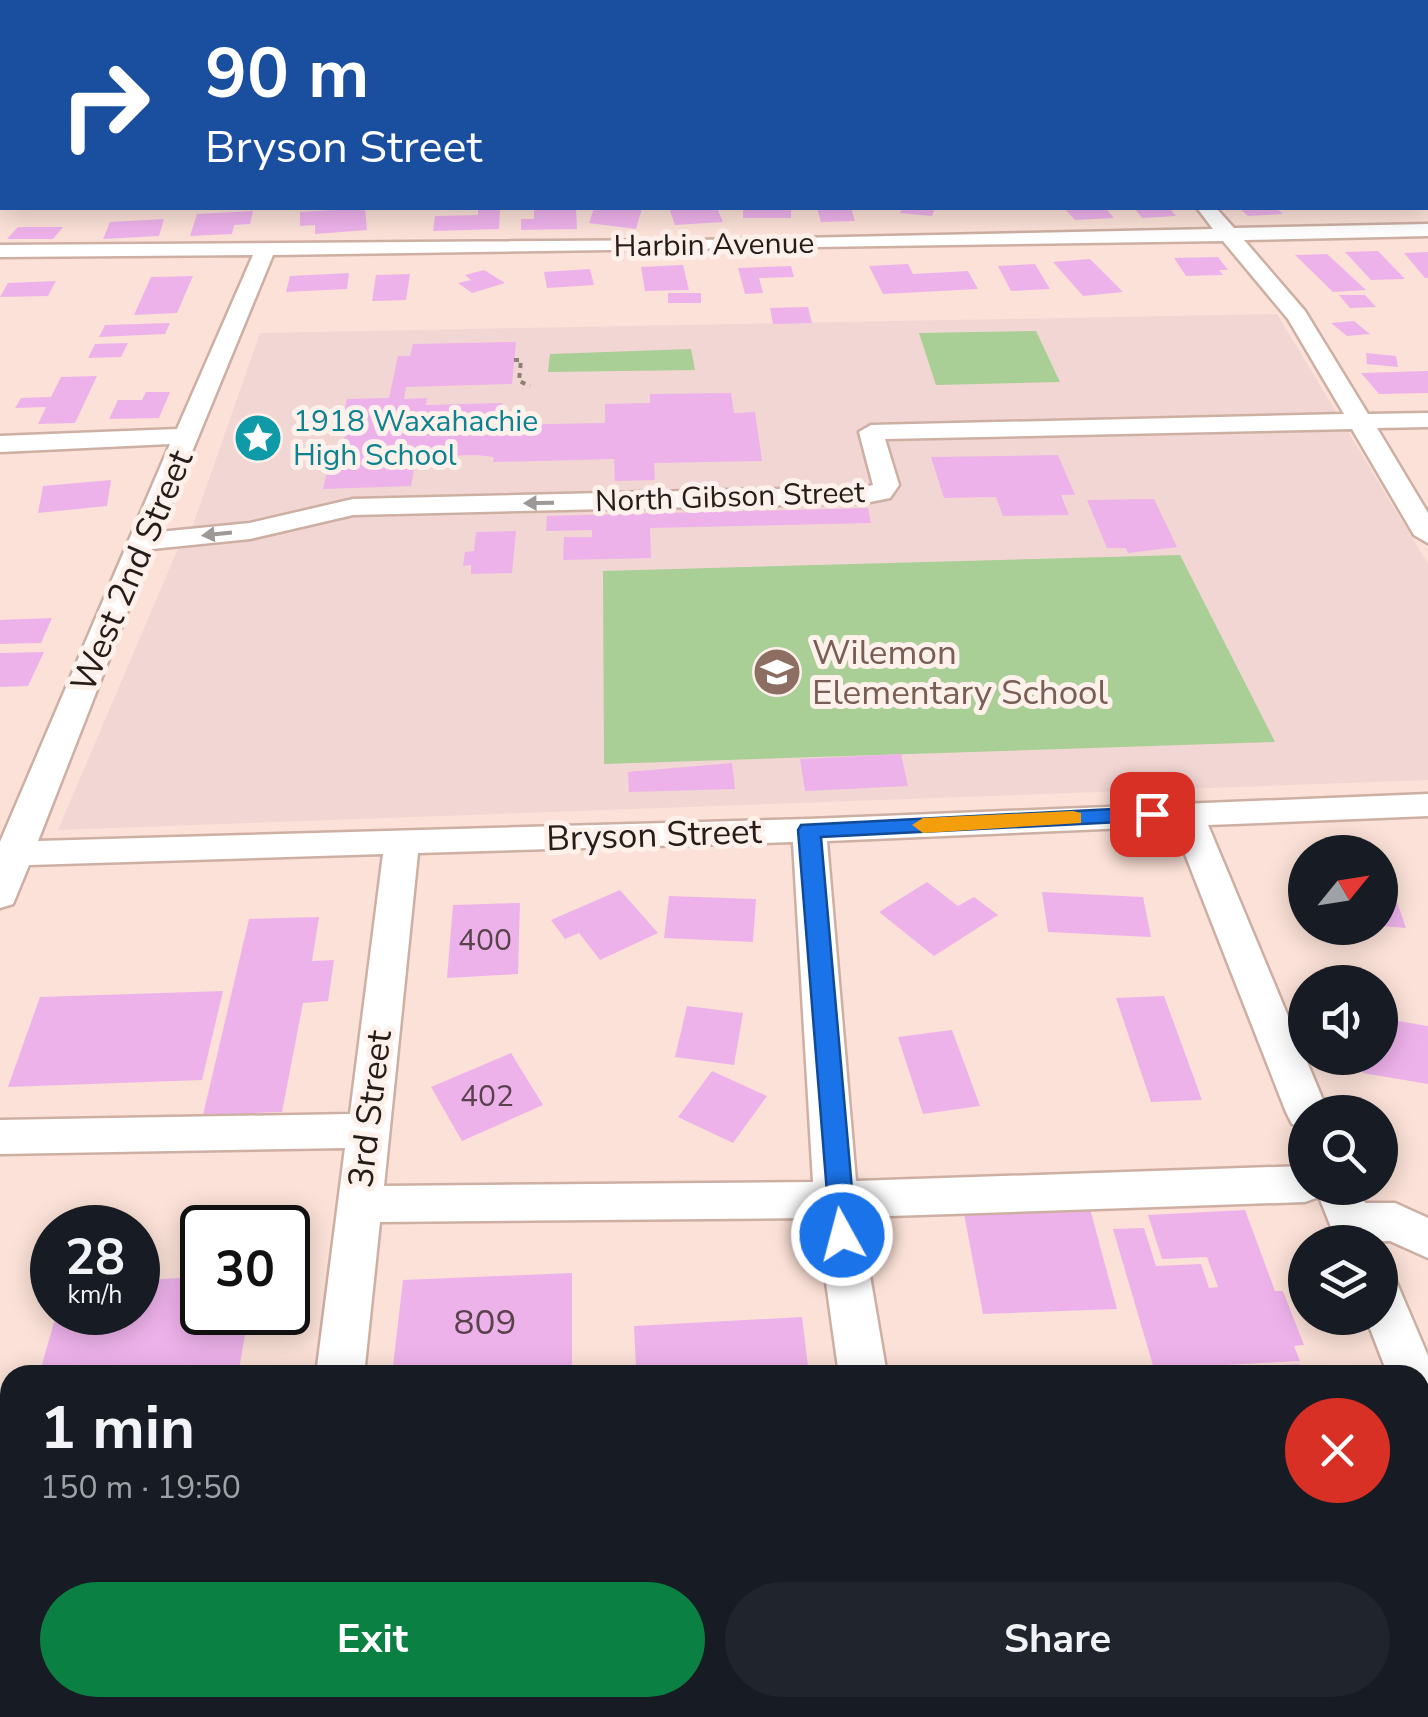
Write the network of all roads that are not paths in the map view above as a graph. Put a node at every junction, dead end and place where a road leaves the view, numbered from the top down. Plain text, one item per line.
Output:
1 (1208, 210) edge
2 (1428, 230) edge
3 (1231, 235) junction
4 (266, 248) junction
5 (3, 255) edge
6 (1428, 420) edge
7 (1361, 422) junction
8 (188, 436) junction
9 (0, 444) edge
10 (1428, 534) edge
11 (143, 542) junction
12 (1428, 805) edge
13 (1186, 813) junction
14 (809, 830) junction
15 (402, 842) junction
16 (8, 854) edge
17 (0, 895) edge
18 (1299, 1095) edge
19 (367, 1132) junction
20 (0, 1136) edge
21 (1288, 1185) edge
22 (836, 1200) junction
23 (358, 1204) junction
24 (1349, 1217) edge
25 (1428, 1239) edge
26 (1396, 1335) edge
27 (341, 1365) edge
28 (861, 1365) edge
29 (1408, 1365) edge

1 - 3 street
2 - 3 street, Harbin Avenue
3 - 4 street, Harbin Avenue
3 - 7 street
4 - 5 street, Harbin Avenue
4 - 8 street, West 2nd Street
6 - 7 street, North Gibson Street
7 - 10 street
7 -> 11 street, North Gibson Street
8 - 9 street
8 - 11 street, West 2nd Street
11 - 16 street, West 2nd Street
12 - 13 street, Bryson Street
13 - 14 street, Bryson Street
13 - 18 street
14 - 15 street, Bryson Street
14 - 22 street
15 - 16 street, Bryson Street
15 - 19 street, 3rd Street
16 - 17 street, West 2nd Street
19 - 20 street
19 - 23 street, 3rd Street
21 - 22 street
22 - 23 street
22 - 28 street
23 - 27 street, 3rd Street
24 - 25 street
26 - 29 street

